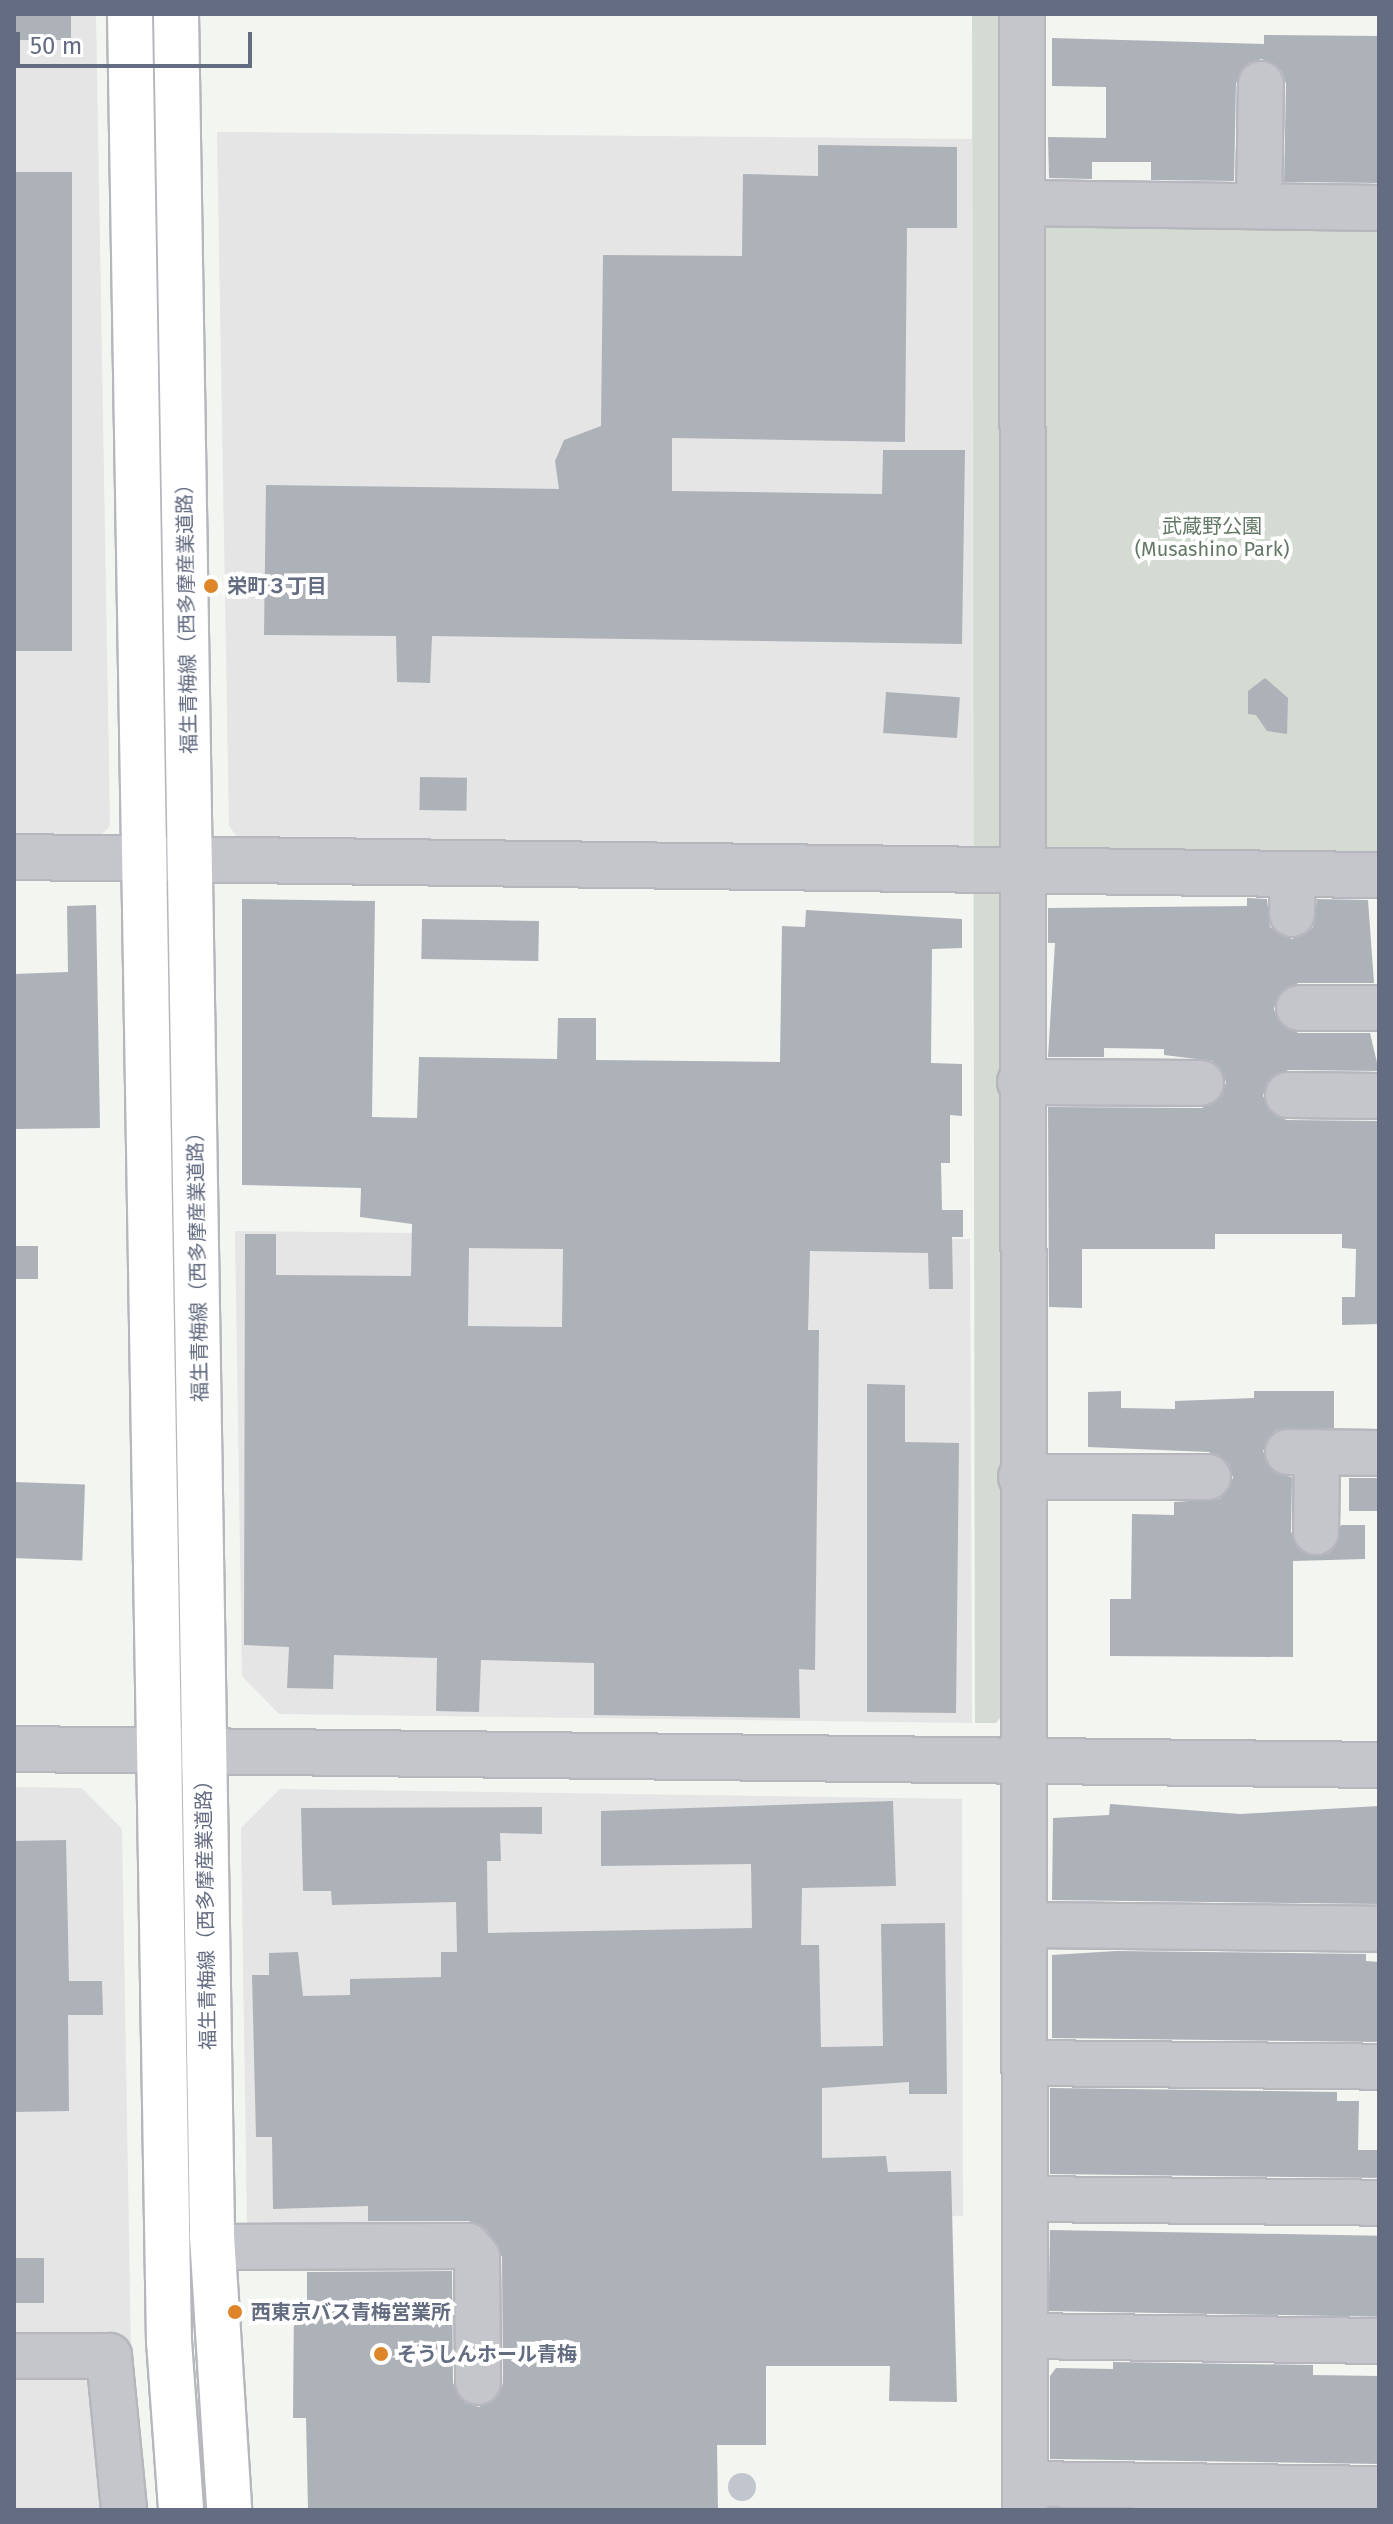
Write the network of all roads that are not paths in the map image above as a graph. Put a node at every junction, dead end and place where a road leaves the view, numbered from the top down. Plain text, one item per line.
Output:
1 (130, 14) edge
2 (176, 14) edge
3 (1022, 14) edge
4 (1261, 84) dead end
5 (1022, 203) junction
6 (1259, 206) junction
7 (1379, 208) edge
8 (14, 857) edge
9 (144, 858) junction
10 (191, 859) junction
11 (1019, 869) junction
12 (1379, 875) edge
13 (1299, 1008) dead end
14 (1379, 1008) edge
15 (1020, 1082) junction
16 (1201, 1083) dead end
17 (1288, 1095) dead end
18 (1379, 1096) edge
19 (199, 1305) junction
20 (151, 1306) junction
21 (1379, 1453) edge
22 (1021, 1477) junction
23 (1208, 1477) dead end
24 (1316, 1532) dead end
25 (14, 1749) edge
26 (159, 1751) junction
27 (203, 1752) junction
28 (1028, 1761) junction
29 (1379, 1765) edge
30 (1026, 1925) junction
31 (1379, 1929) edge
32 (1026, 2063) junction
33 (1379, 2067) edge
34 (1026, 2199) junction
35 (1379, 2203) edge
36 (168, 2236) junction
37 (213, 2241) junction
38 (1025, 2336) junction
39 (1379, 2341) edge
40 (14, 2356) edge
41 (216, 2365) junction
42 (170, 2368) junction
43 (478, 2382) dead end
44 (1379, 2489) edge
45 (1025, 2497) edge
46 (124, 2510) edge
47 (181, 2510) edge
48 (229, 2510) edge

1 - 9 main road
2 - 10 main road, 福生青梅線（西多摩産業道路）
3 - 5 street
4 - 6 street
5 - 6 street
5 - 11 street
6 - 7 street
8 - 9 street
9 - 10 street
9 - 20 main road
10 - 11 street
10 - 19 main road, 福生青梅線（西多摩産業道路）
11 - 12 street
11 - 15 street
13 - 14 street
15 - 16 street
15 - 22 street
17 - 18 street
19 - 20 main road
19 - 27 main road, 福生青梅線（西多摩産業道路）
20 - 26 main road
21 - 24 street
22 - 23 street
22 - 28 street
25 - 26 street
26 - 27 street
26 - 36 main road
27 - 28 street
27 - 37 main road, 福生青梅線（西多摩産業道路）
28 - 29 street
28 - 30 street
30 - 31 street
30 - 32 street
32 - 33 street
32 - 34 street
34 - 35 street
34 - 38 street
36 - 37 main road
36 - 42 main road
37 - 41 main road, 福生青梅線（西多摩産業道路）
37 - 43 street
38 - 39 street
38 - 45 street
40 - 46 street
41 - 42 main road
41 - 48 main road, 福生青梅線（西多摩産業道路）
42 - 47 main road
44 - 45 street

